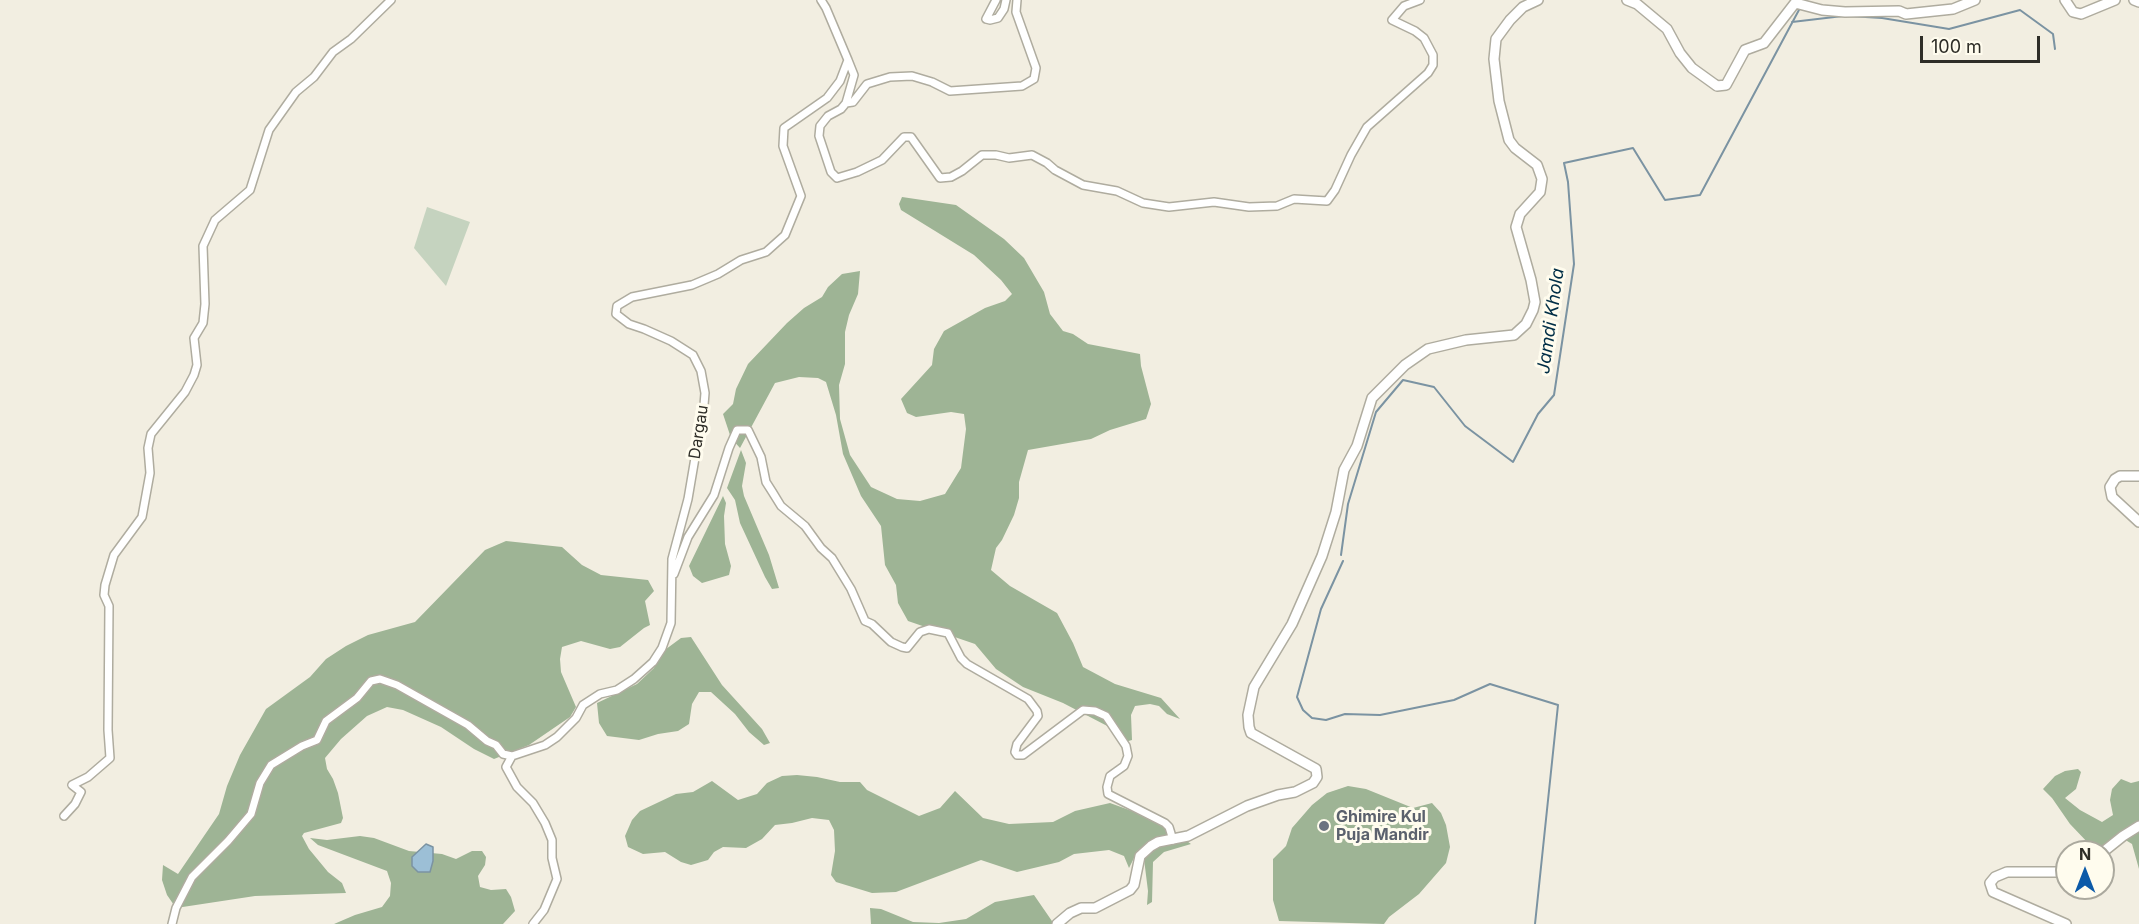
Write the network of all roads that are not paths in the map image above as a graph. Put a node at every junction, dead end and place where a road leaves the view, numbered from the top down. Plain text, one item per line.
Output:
1 (392, 0) edge
2 (821, 0) edge
3 (996, 0) edge
4 (1006, 0) edge
5 (1017, 0) edge
6 (1420, 0) edge
7 (1538, 0) edge
8 (1627, 0) edge
9 (1975, 0) edge
10 (2065, 0) edge
11 (2115, 0) edge
12 (2134, 0) edge
13 (2139, 2) edge
14 (848, 60) junction
15 (846, 103) junction
16 (2139, 476) edge
17 (2139, 522) edge
18 (672, 582) junction
19 (512, 756) junction
20 (64, 816) dead end
21 (2139, 826) edge
22 (1173, 840) junction
23 (2115, 842) edge
24 (2055, 872) edge
25 (172, 924) edge
26 (533, 924) edge
27 (1057, 924) edge
28 (2066, 924) edge

1 - 20 street
2 - 14 street
3 - 4 street
5 - 15 street
6 - 15 street
7 - 22 street
8 - 9 street
10 - 11 street
12 - 13 street
14 - 15 street
14 - 18 street, Dargau
16 - 17 street
18 - 19 street, Dargau
18 - 22 street
19 - 25 street
19 - 26 street
21 - 23 street
22 - 27 street
24 - 28 street

